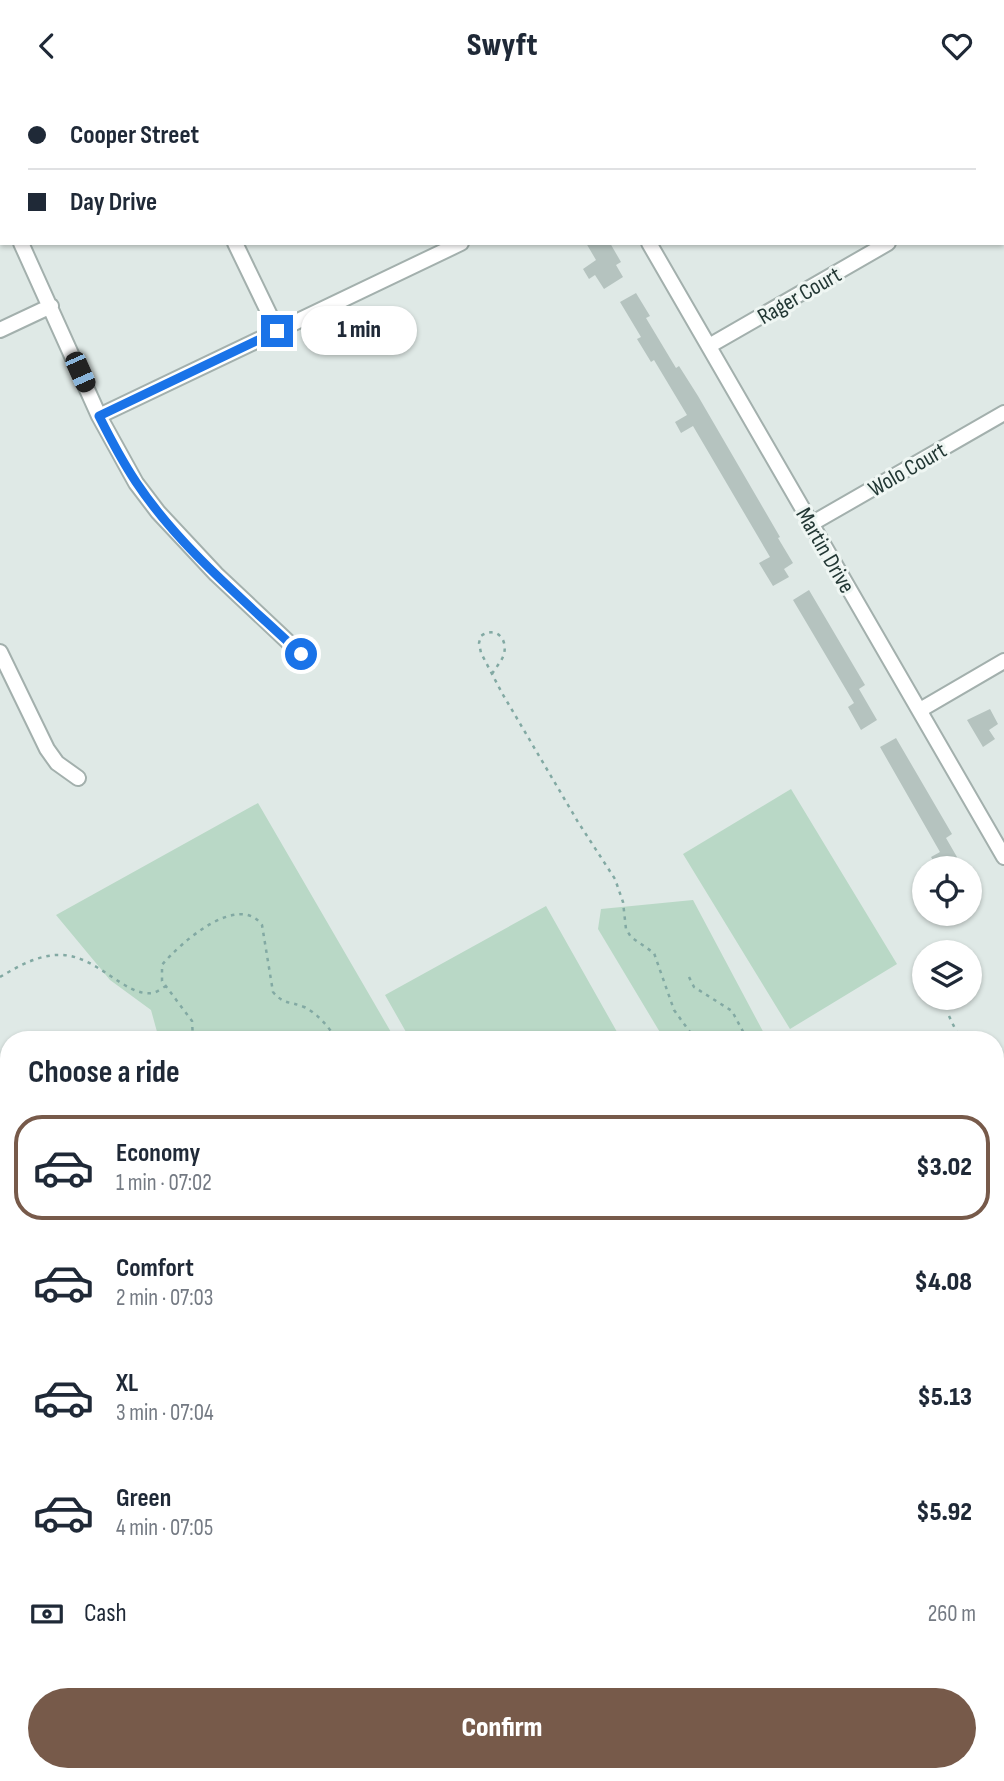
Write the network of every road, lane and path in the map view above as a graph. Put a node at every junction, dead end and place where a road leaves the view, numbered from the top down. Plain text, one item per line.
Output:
1 (23, 245) edge
2 (236, 245) edge
3 (455, 245) edge
4 (650, 245) edge
5 (885, 245) edge
6 (51, 306) junction
7 (0, 330) edge
8 (277, 331) junction
9 (709, 346) junction
10 (1004, 413) edge
11 (99, 416) junction
12 (811, 524) junction
13 (0, 652) edge
14 (301, 654) dead end
15 (1004, 661) edge
16 (492, 674) junction
17 (920, 710) junction
18 (78, 778) dead end
19 (1004, 857) edge
20 (0, 977) edge
21 (689, 977) dead end
22 (166, 986) junction
23 (948, 1016) dead end
24 (193, 1031) edge
25 (330, 1031) edge
26 (689, 1031) edge
27 (743, 1031) edge
28 (956, 1031) edge

1 - 6 street
2 - 8 street
3 - 8 street
4 - 9 street, Martin Drive
5 - 9 street, Rager Court
6 - 7 street
6 - 11 street
8 - 11 street
9 - 12 street, Martin Drive
10 - 12 street, Wolo Court
11 - 14 street
12 - 17 street, Martin Drive
13 - 18 street
15 - 17 street
16 - 16 path
16 - 26 path
17 - 19 street, Martin Drive
20 - 22 path
21 - 27 path
22 - 24 path
22 - 25 path
23 - 28 path

